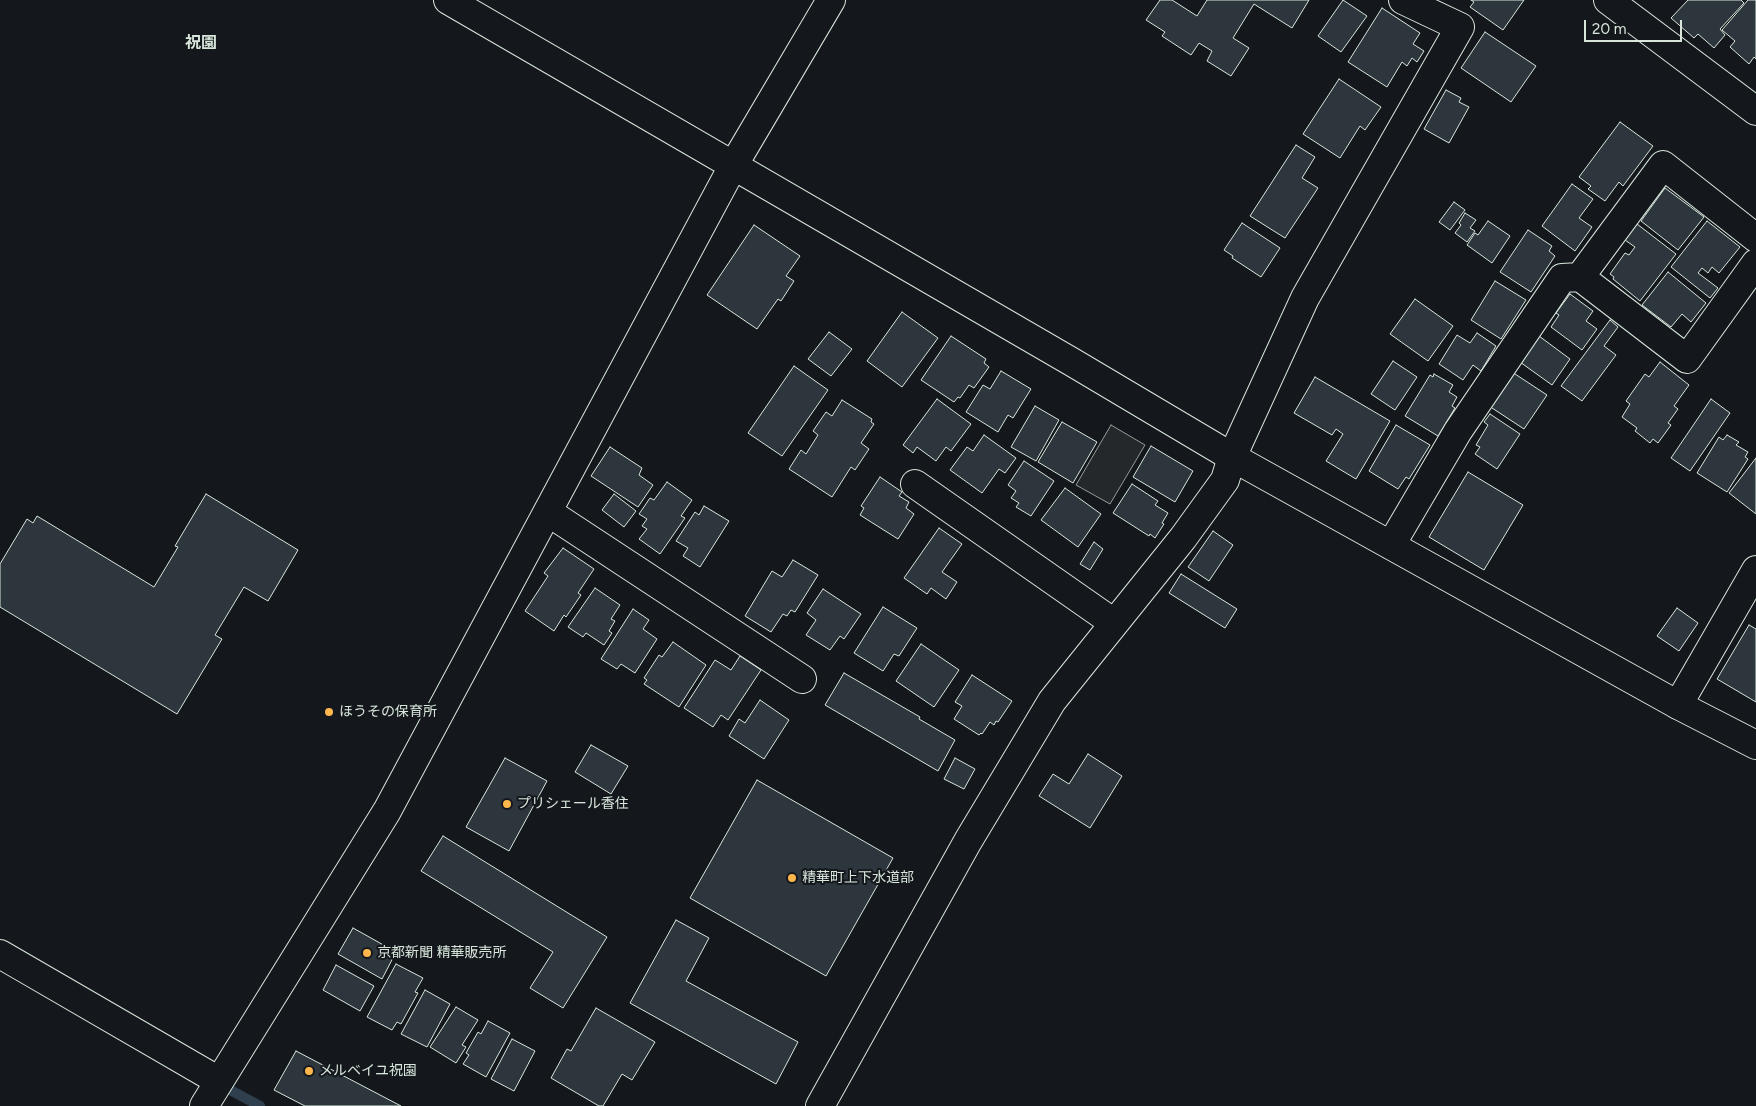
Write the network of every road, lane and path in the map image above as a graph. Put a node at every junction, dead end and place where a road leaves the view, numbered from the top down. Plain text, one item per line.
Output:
1 (448, 0) edge
2 (831, 0) edge
3 (1403, 0) edge
4 (1608, 0) edge
5 (1445, 9) edge
6 (1756, 111) edge
7 (733, 166) junction
8 (1756, 238) edge
9 (1756, 263) edge
10 (1580, 277) junction
11 (1232, 457) junction
12 (915, 484) dead end
13 (548, 512) junction
14 (1391, 545) junction
15 (1756, 570) edge
16 (1114, 623) junction
17 (802, 679) dead end
18 (1678, 705) junction
19 (1756, 745) edge
20 (0, 954) edge
21 (219, 1080) junction
22 (204, 1106) edge
23 (820, 1106) edge

1 - 7 street
2 - 7 street
3 - 5 street
4 - 6 street
5 - 11 street
7 - 11 street
7 - 13 street
8 - 10 street
9 - 10 street
10 - 14 street
11 - 14 street
11 - 16 street
12 - 16 street
13 - 17 street
13 - 21 street
14 - 18 street
15 - 18 street
16 - 23 street
18 - 19 street
20 - 21 street
21 - 22 street

